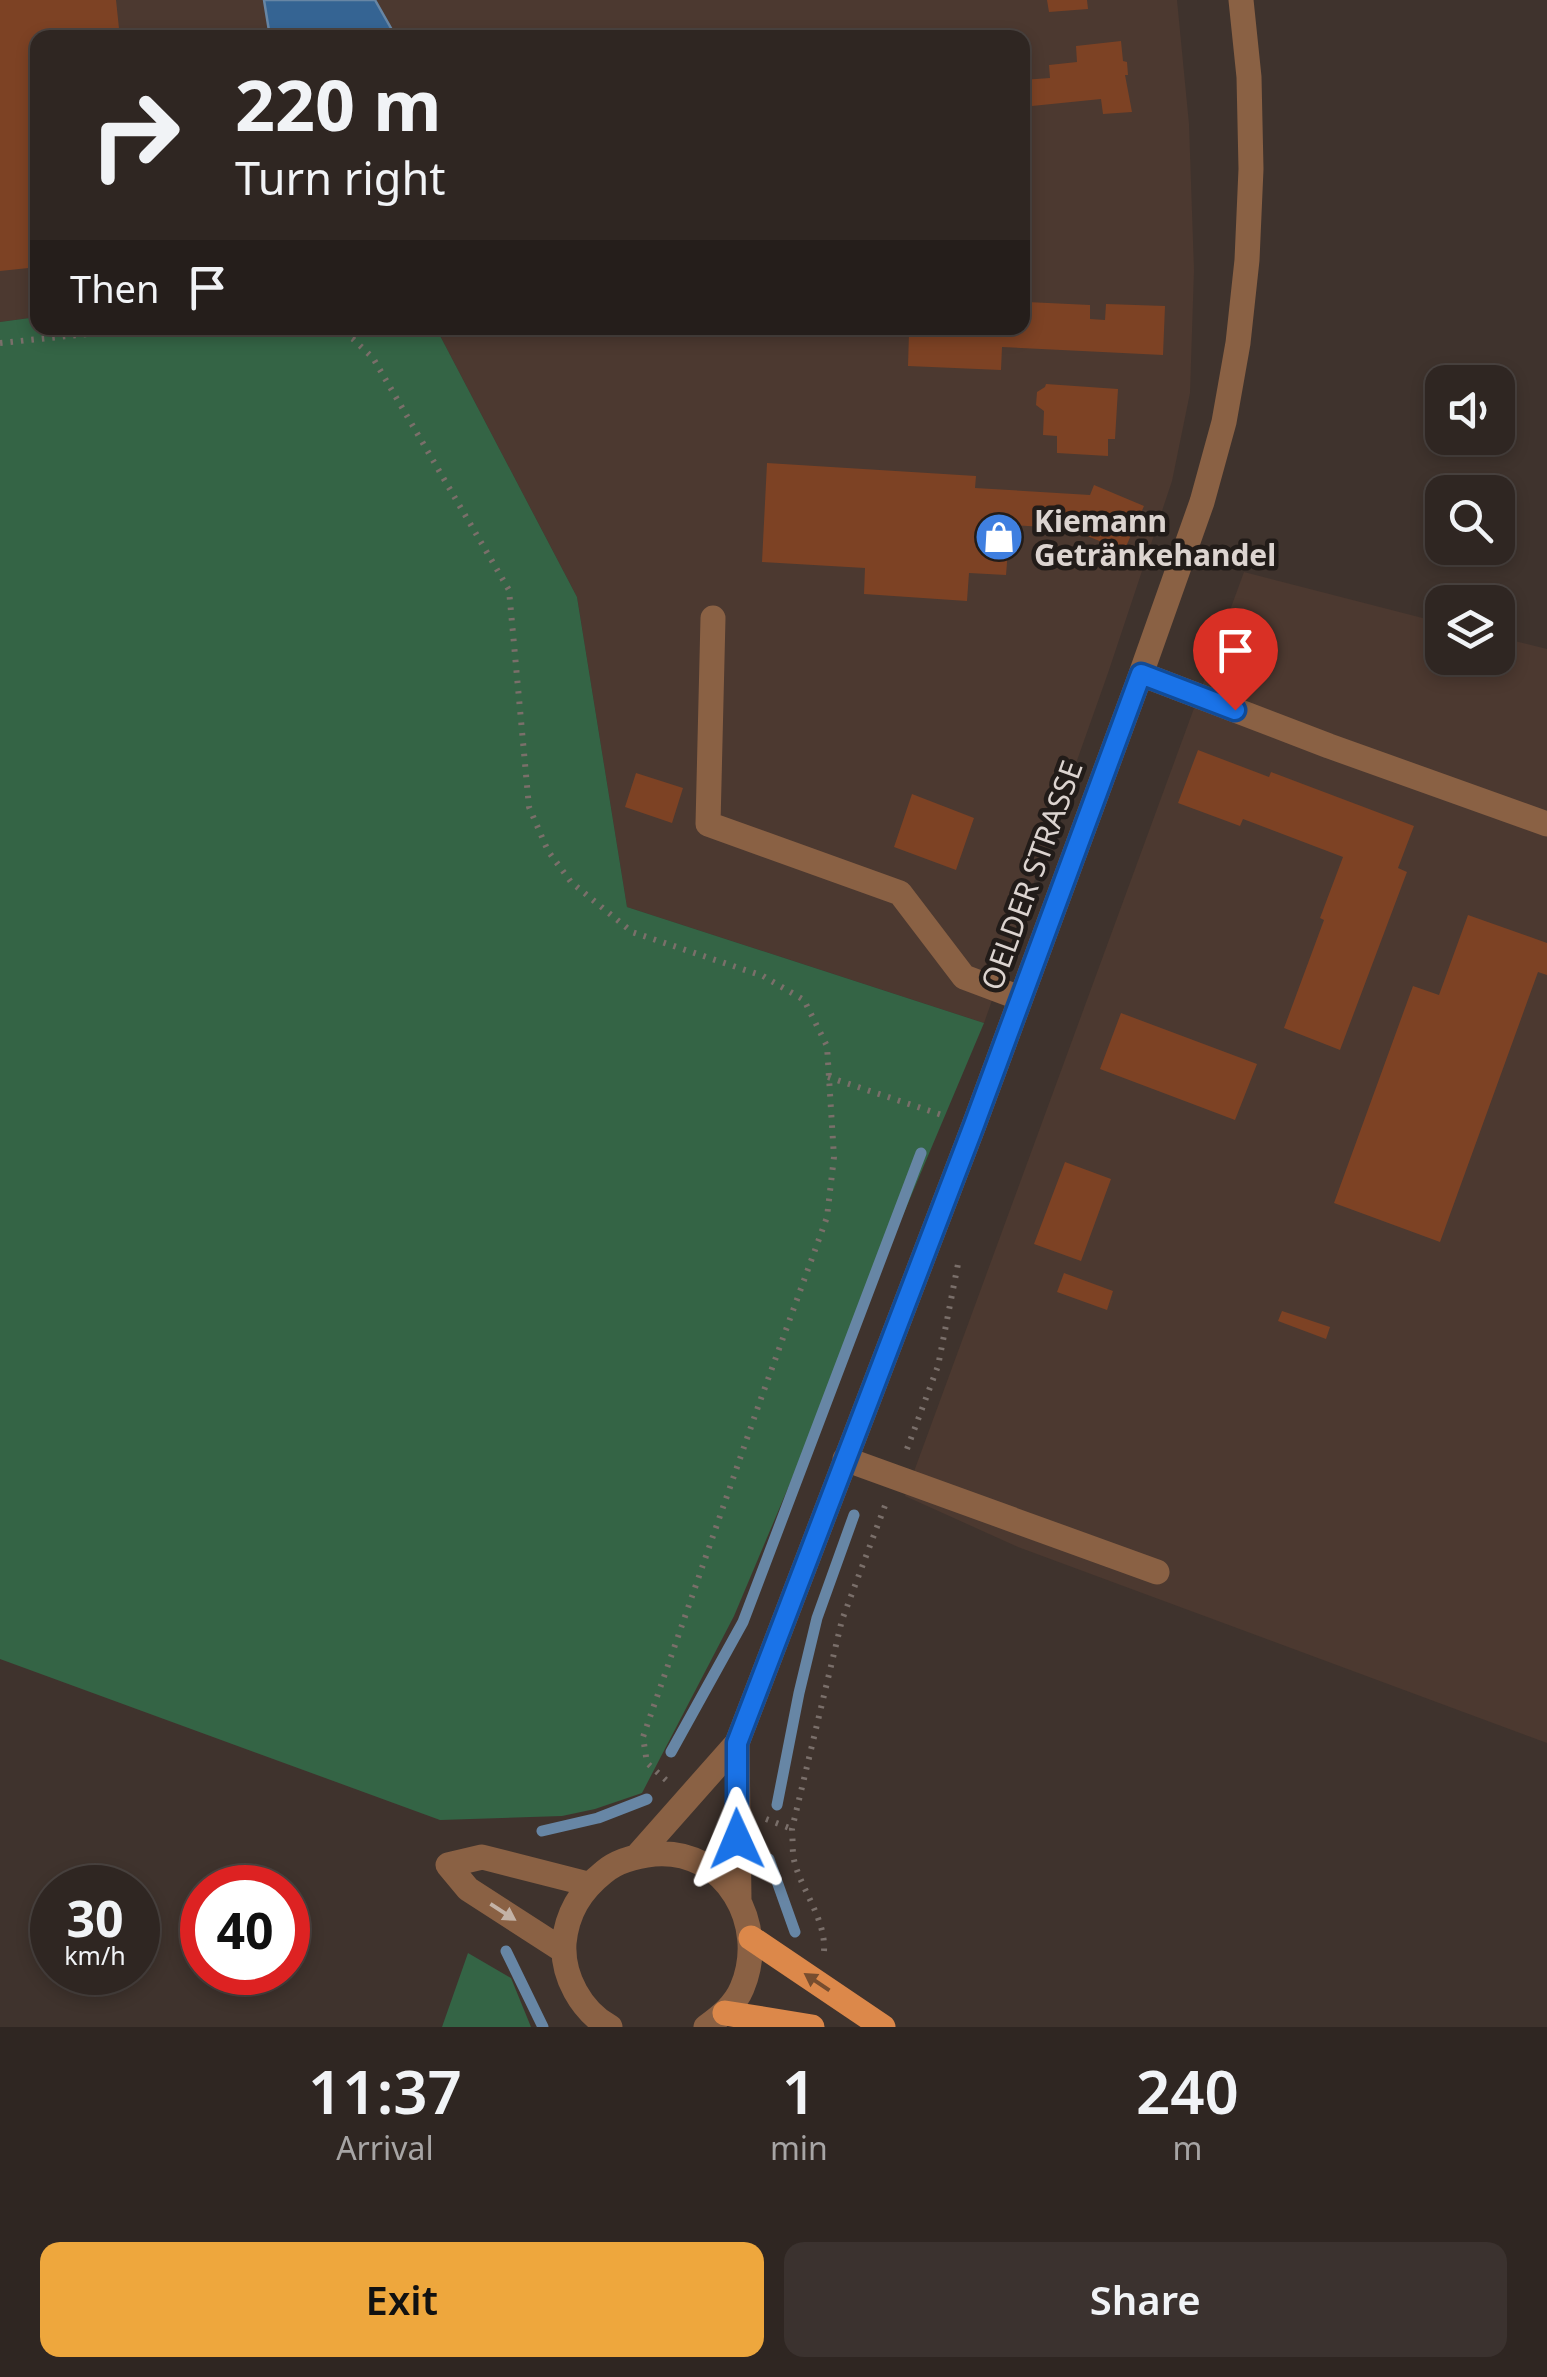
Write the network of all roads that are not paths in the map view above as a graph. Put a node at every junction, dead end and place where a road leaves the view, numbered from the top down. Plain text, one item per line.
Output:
1 (1240, 0) edge
2 (713, 618) dead end
3 (1141, 674) junction
4 (1547, 824) edge
5 (1020, 998) junction
6 (846, 1458) junction
7 (1156, 1572) dead end
8 (737, 1743) junction
9 (637, 1856) junction
10 (588, 1884) junction
11 (738, 1900) junction
12 (752, 1938) junction
13 (564, 1951) junction
14 (716, 2020) edge
15 (604, 2025) edge
16 (812, 2027) edge
17 (882, 2027) edge

1 - 3 street, OELDER STRASSE
2 - 5 street
3 - 4 street
3 - 5 street, OELDER STRASSE
5 - 6 street, OELDER STRASSE
6 - 7 street
6 - 8 street, OELDER STRASSE
8 - 9 street, OELDER STRASSE
8 - 11 street, OELDER STRASSE
9 - 10 street
9 - 11 street
10 - 13 street
10 -> 13 street
11 - 12 street
12 - 14 street
17 -> 12 main road
13 - 15 street
14 - 16 main road

